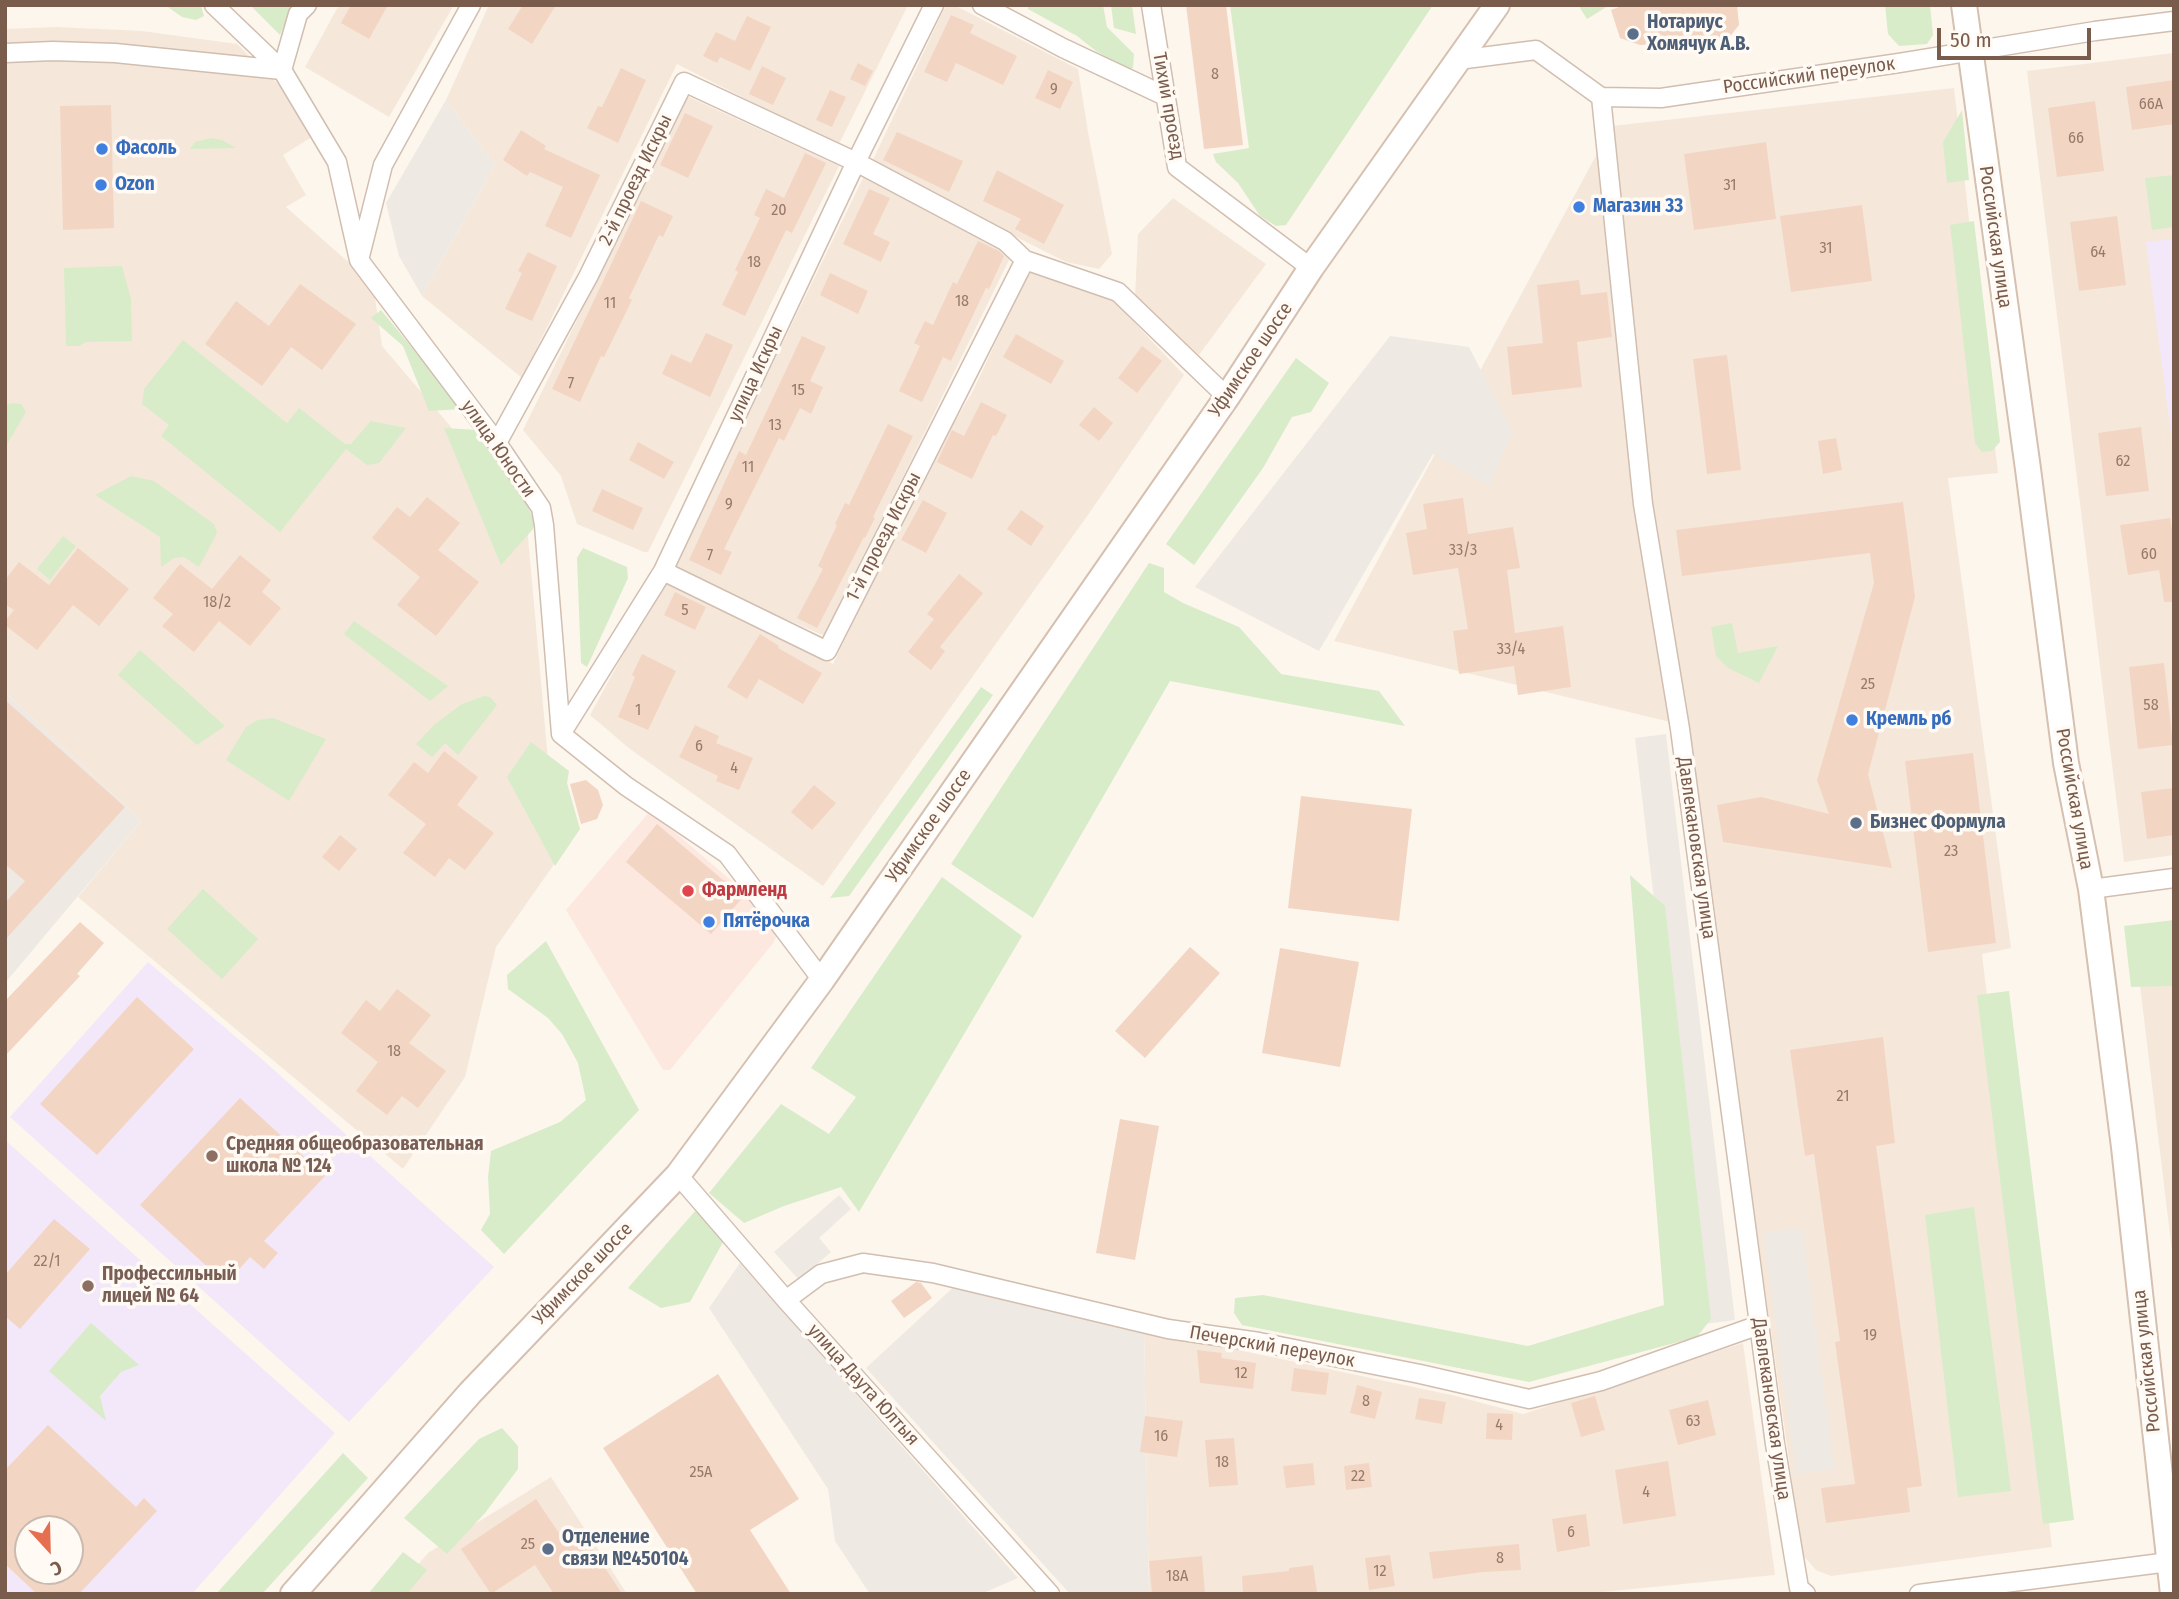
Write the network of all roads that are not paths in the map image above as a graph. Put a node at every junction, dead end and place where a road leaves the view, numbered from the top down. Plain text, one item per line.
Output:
1 (214, 5) edge
2 (307, 5) edge
3 (471, 5) edge
4 (934, 5) edge
5 (982, 5) edge
6 (1151, 5) edge
7 (1497, 5) edge
8 (1964, 5) edge
9 (2174, 21) edge
10 (1969, 52) junction
11 (5, 53) edge
12 (1458, 60) junction
13 (282, 70) junction
14 (1165, 96) junction
15 (1601, 97) junction
16 (856, 162) junction
17 (359, 260) junction
18 (1025, 260) junction
19 (1311, 268) junction
20 (1227, 397) junction
21 (497, 443) junction
22 (663, 572) junction
23 (561, 734) junction
24 (2174, 878) edge
25 (2091, 889) junction
26 (822, 980) junction
27 (678, 1175) junction
28 (786, 1300) junction
29 (1759, 1325) junction
30 (2169, 1562) junction
31 (293, 1594) edge
32 (1050, 1594) edge
33 (1806, 1594) edge
34 (1919, 1594) edge
35 (2173, 1594) edge

1 - 13 street, улица Юности
2 - 13 street
3 - 17 street
4 - 16 street, улица Искры
5 - 14 street
6 - 14 street, Тихий проезд
7 - 12 main road, Уфимское шоссе
8 - 10 main road, Российская улица
9 - 10 street, Российский переулок
10 - 15 street, Российский переулок
10 - 25 main road, Российская улица
11 - 13 street
12 - 15 street
12 - 19 main road, Уфимское шоссе
13 - 17 street, улица Юности
14 - 19 street, Тихий проезд
15 - 29 street, Давлекановская улица
16 - 18 street
16 - 21 street, 2-й проезд Искры
16 - 22 street, улица Искры
17 - 21 street, улица Юности
18 - 20 street
18 - 22 street, 1-й проезд Искры
19 - 20 main road, Уфимское шоссе
20 - 26 main road, Уфимское шоссе
21 - 23 street, улица Юности
22 - 23 street, улица Искры
23 - 26 street
24 - 25 street
25 - 30 main road, Российская улица
26 - 27 main road, Уфимское шоссе
27 - 28 street, улица Даута Юлтыя
27 - 31 main road, Уфимское шоссе
28 - 29 street, Печерский переулок
28 - 32 street, улица Даута Юлтыя
29 - 33 street, Давлекановская улица
30 - 34 street
30 - 35 main road, Российская улица

